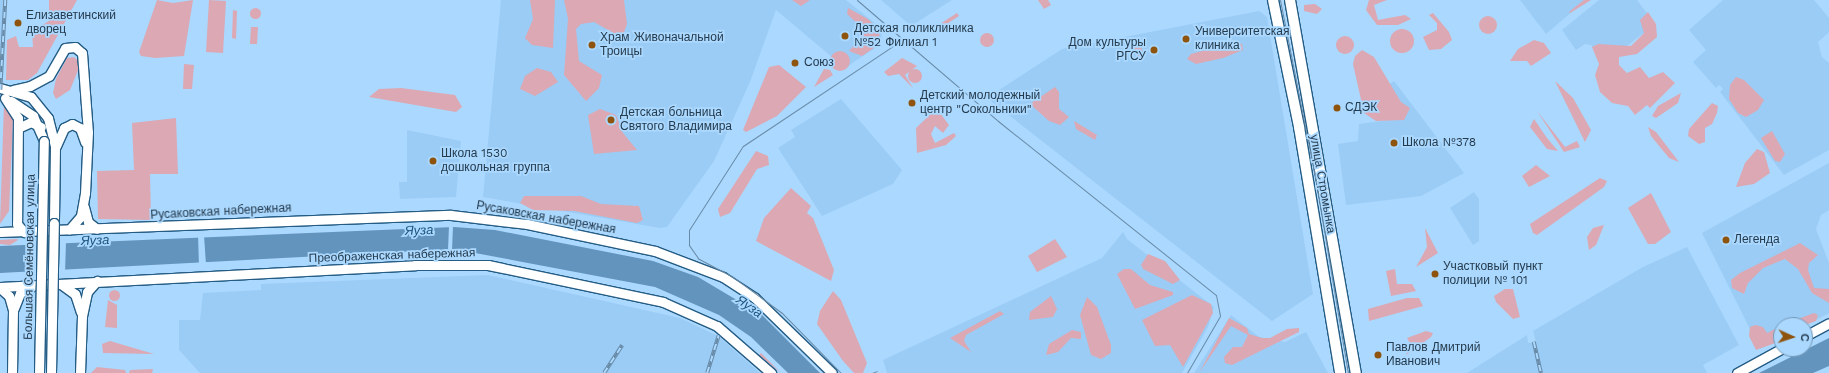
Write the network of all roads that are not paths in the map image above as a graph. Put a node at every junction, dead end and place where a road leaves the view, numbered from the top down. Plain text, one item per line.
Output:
1 (1273, 0) edge
2 (1290, 0) edge
3 (0, 88) edge
4 (13, 90) junction
5 (3, 98) edge
6 (41, 127) junction
7 (18, 128) junction
8 (56, 147) junction
9 (86, 149) junction
10 (84, 205) junction
11 (16, 212) junction
12 (69, 230) junction
13 (97, 230) junction
14 (0, 231) edge
15 (24, 232) junction
16 (97, 281) junction
17 (60, 284) junction
18 (32, 286) junction
19 (0, 288) edge
20 (13, 310) junction
21 (82, 316) junction
22 (1829, 323) edge
23 (1813, 332) edge
24 (1773, 353) edge
25 (12, 373) edge
26 (39, 373) edge
27 (51, 373) edge
28 (80, 373) edge
29 (771, 373) edge
30 (832, 373) edge
31 (1340, 373) edge
32 (1357, 373) edge
33 (1737, 373) edge

1 - 31 main road, улица Стромынка
2 - 32 main road, улица Стромынка
3 - 4 main road
4 - 8 main road
4 - 9 main road
5 - 6 main road
5 - 7 main road
6 - 7 main road
6 - 26 main road, Большая Семёновская улица, bridge
7 - 11 main road
8 - 9 main road
8 - 27 main road, Большая Семёновская улица, bridge
9 - 10 main road
10 - 12 main road
10 - 13 main road
11 - 14 main road
11 - 15 main road
12 - 13 main road, Русаковская набережная
12 - 15 main road, Русаковская набережная
13 - 30 main road, Русаковская набережная
14 - 15 main road, Русаковская набережная
16 - 17 main road, Преображенская набережная
16 - 21 main road
16 - 29 main road, Преображенская набережная
17 - 18 main road, Преображенская набережная
17 - 21 main road
18 - 19 main road, Преображенская набережная
18 - 20 main road
19 - 20 main road
20 - 25 main road
21 - 28 main road
22 - 23 main road
24 - 33 main road

